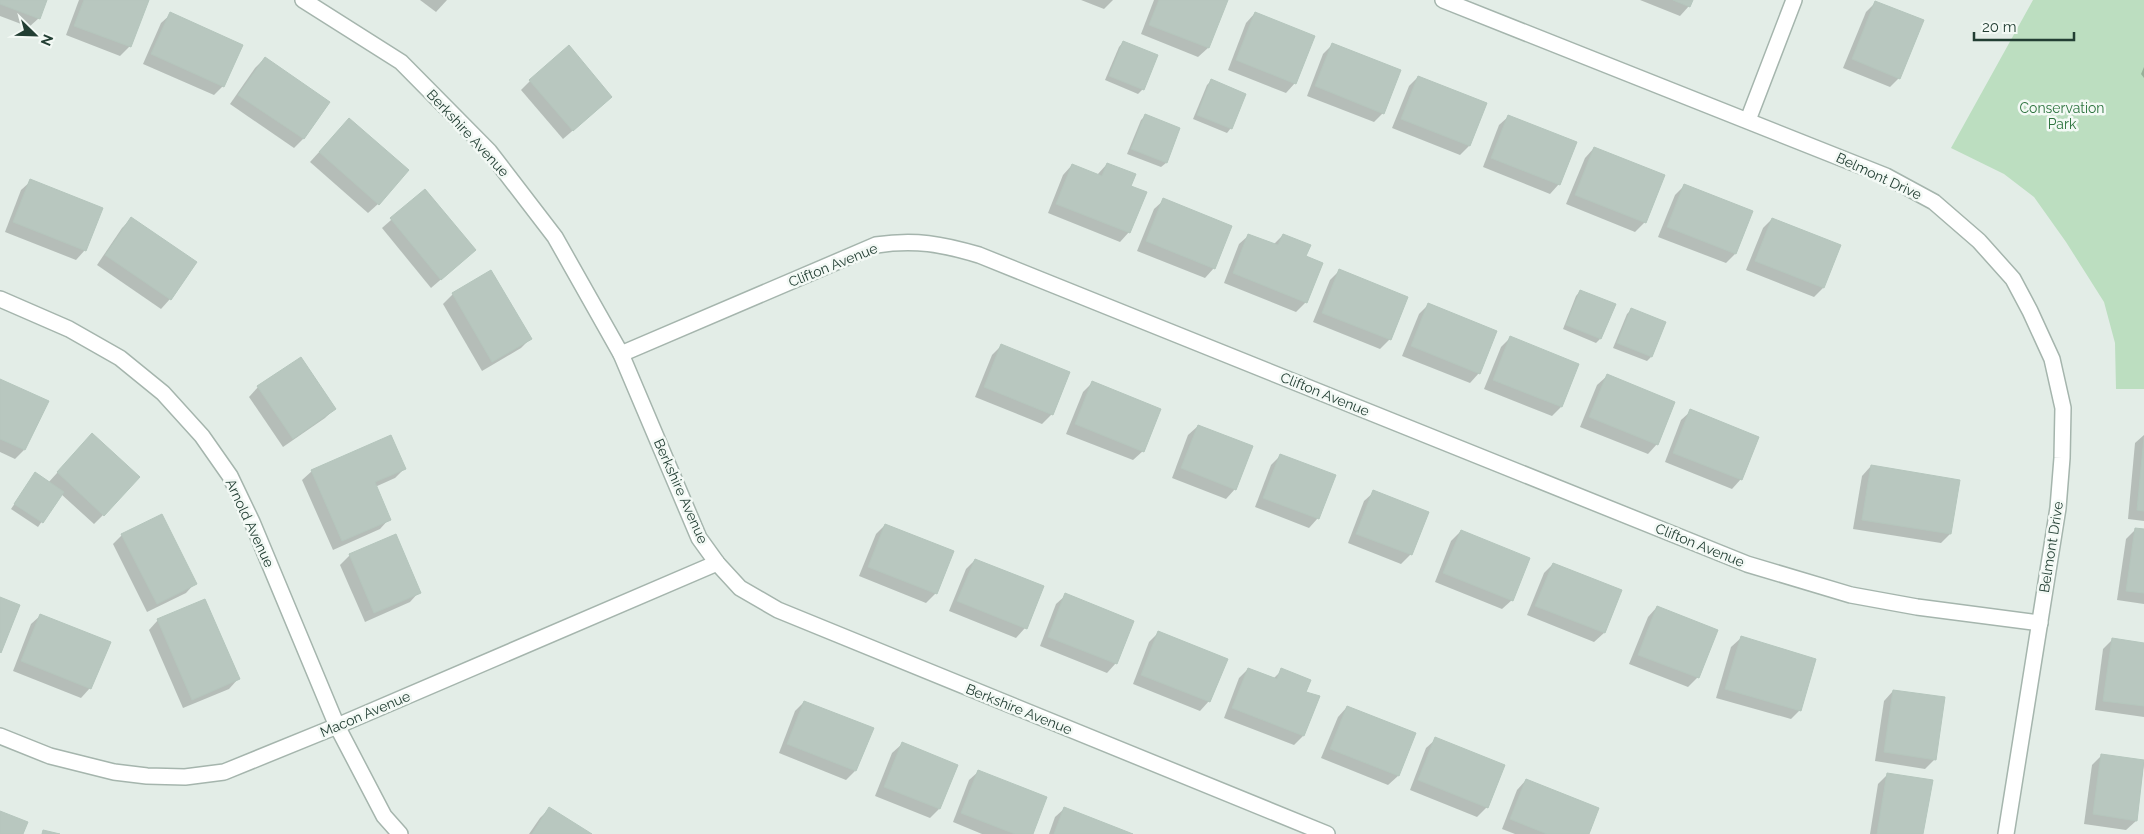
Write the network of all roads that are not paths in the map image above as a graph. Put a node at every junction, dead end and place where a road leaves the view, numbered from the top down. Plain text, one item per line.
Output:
1 (304, 0) edge
2 (1443, 0) edge
3 (1794, 0) edge
4 (1748, 120) junction
5 (0, 299) edge
6 (621, 354) junction
7 (717, 563) junction
8 (2040, 622) junction
9 (337, 726) junction
10 (0, 736) edge
11 (400, 834) edge
12 (1327, 834) edge
13 (2006, 834) edge

1 - 6 street, Berkshire Avenue
2 - 4 street, Belmont Drive
3 - 4 street
4 - 8 street, Belmont Drive
5 - 9 street, Arnold Avenue
6 - 7 street, Berkshire Avenue
6 - 8 street, Clifton Avenue
7 - 9 street, Macon Avenue
7 - 12 street, Berkshire Avenue
8 - 13 street, Belmont Drive
9 - 10 street, Macon Avenue
9 - 11 street, Arnold Avenue

